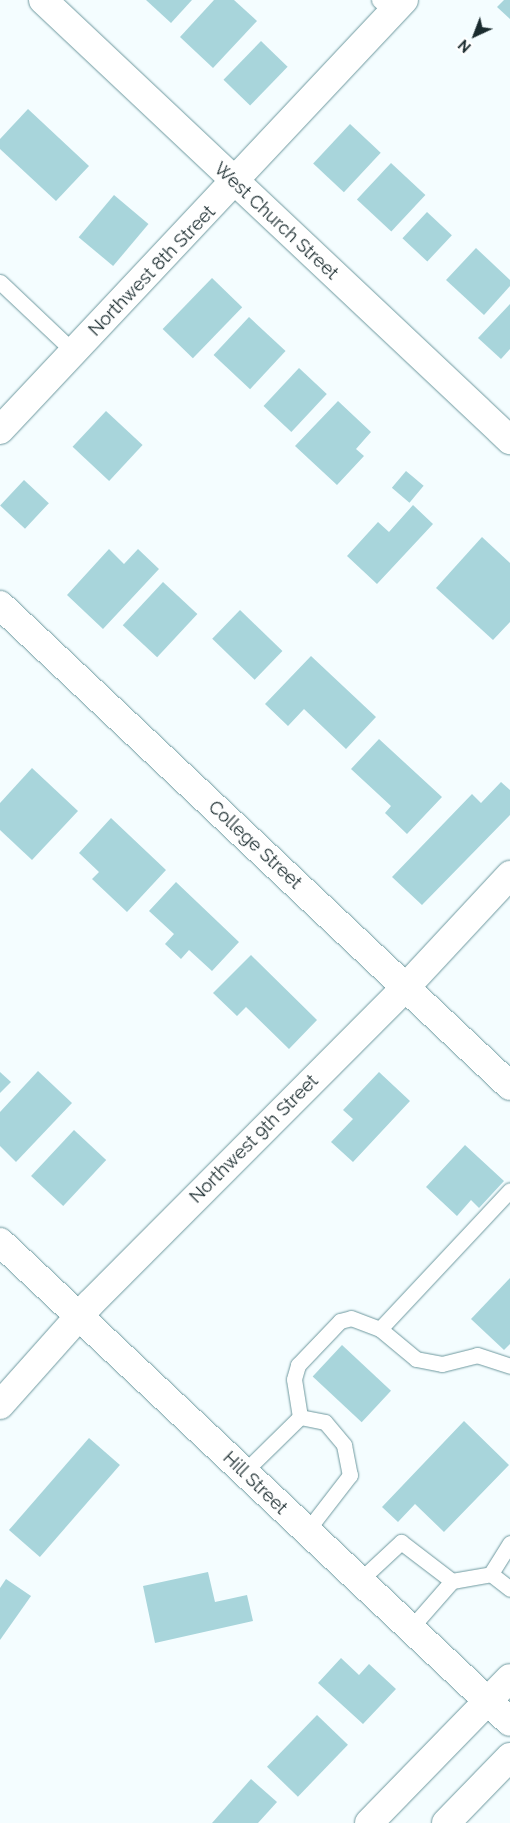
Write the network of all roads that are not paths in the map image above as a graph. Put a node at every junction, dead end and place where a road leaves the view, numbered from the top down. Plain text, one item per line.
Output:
1 (43, 0) edge
2 (392, 4) edge
3 (235, 183) junction
4 (0, 282) edge
5 (74, 352) junction
6 (0, 430) edge
7 (510, 440) edge
8 (0, 604) edge
9 (510, 874) edge
10 (406, 987) junction
11 (510, 1086) edge
12 (510, 1190) edge
13 (0, 1242) edge
14 (79, 1316) junction
15 (380, 1329) junction
16 (510, 1366) edge
17 (0, 1405) edge
18 (300, 1417) junction
19 (244, 1472) junction
20 (306, 1532) junction
21 (510, 1543) edge
22 (491, 1574) junction
23 (452, 1581) junction
24 (358, 1582) junction
25 (510, 1589) edge
26 (410, 1629) junction
27 (510, 1678) edge
28 (488, 1701) junction
29 (510, 1722) edge
30 (510, 1757) edge
31 (369, 1823) edge
32 (446, 1823) edge

1 - 3 street, West Church Street
2 - 3 street, Northwest 8th Street
3 - 5 street, Northwest 8th Street
3 - 7 street, West Church Street
4 - 5 lane
5 - 6 street, Northwest 8th Street
8 - 10 street, College Street
9 - 10 street, Northwest 9th Street
10 - 11 street, College Street
10 - 14 street, Northwest 9th Street
12 - 15 lane
13 - 14 street, Hill Street
14 - 17 street, Northwest 9th Street
14 - 19 street, Hill Street
15 - 16 lane
15 - 18 lane
18 - 19 lane
18 - 20 lane
19 - 20 street, Hill Street
20 - 24 street, Hill Street
21 - 22 lane
22 - 23 lane
22 - 25 lane
23 - 24 lane
23 - 26 lane
24 - 26 street, Hill Street
26 - 28 street, Hill Street
27 - 28 street
28 - 29 street, Hill Street
28 - 31 street
30 - 32 street

